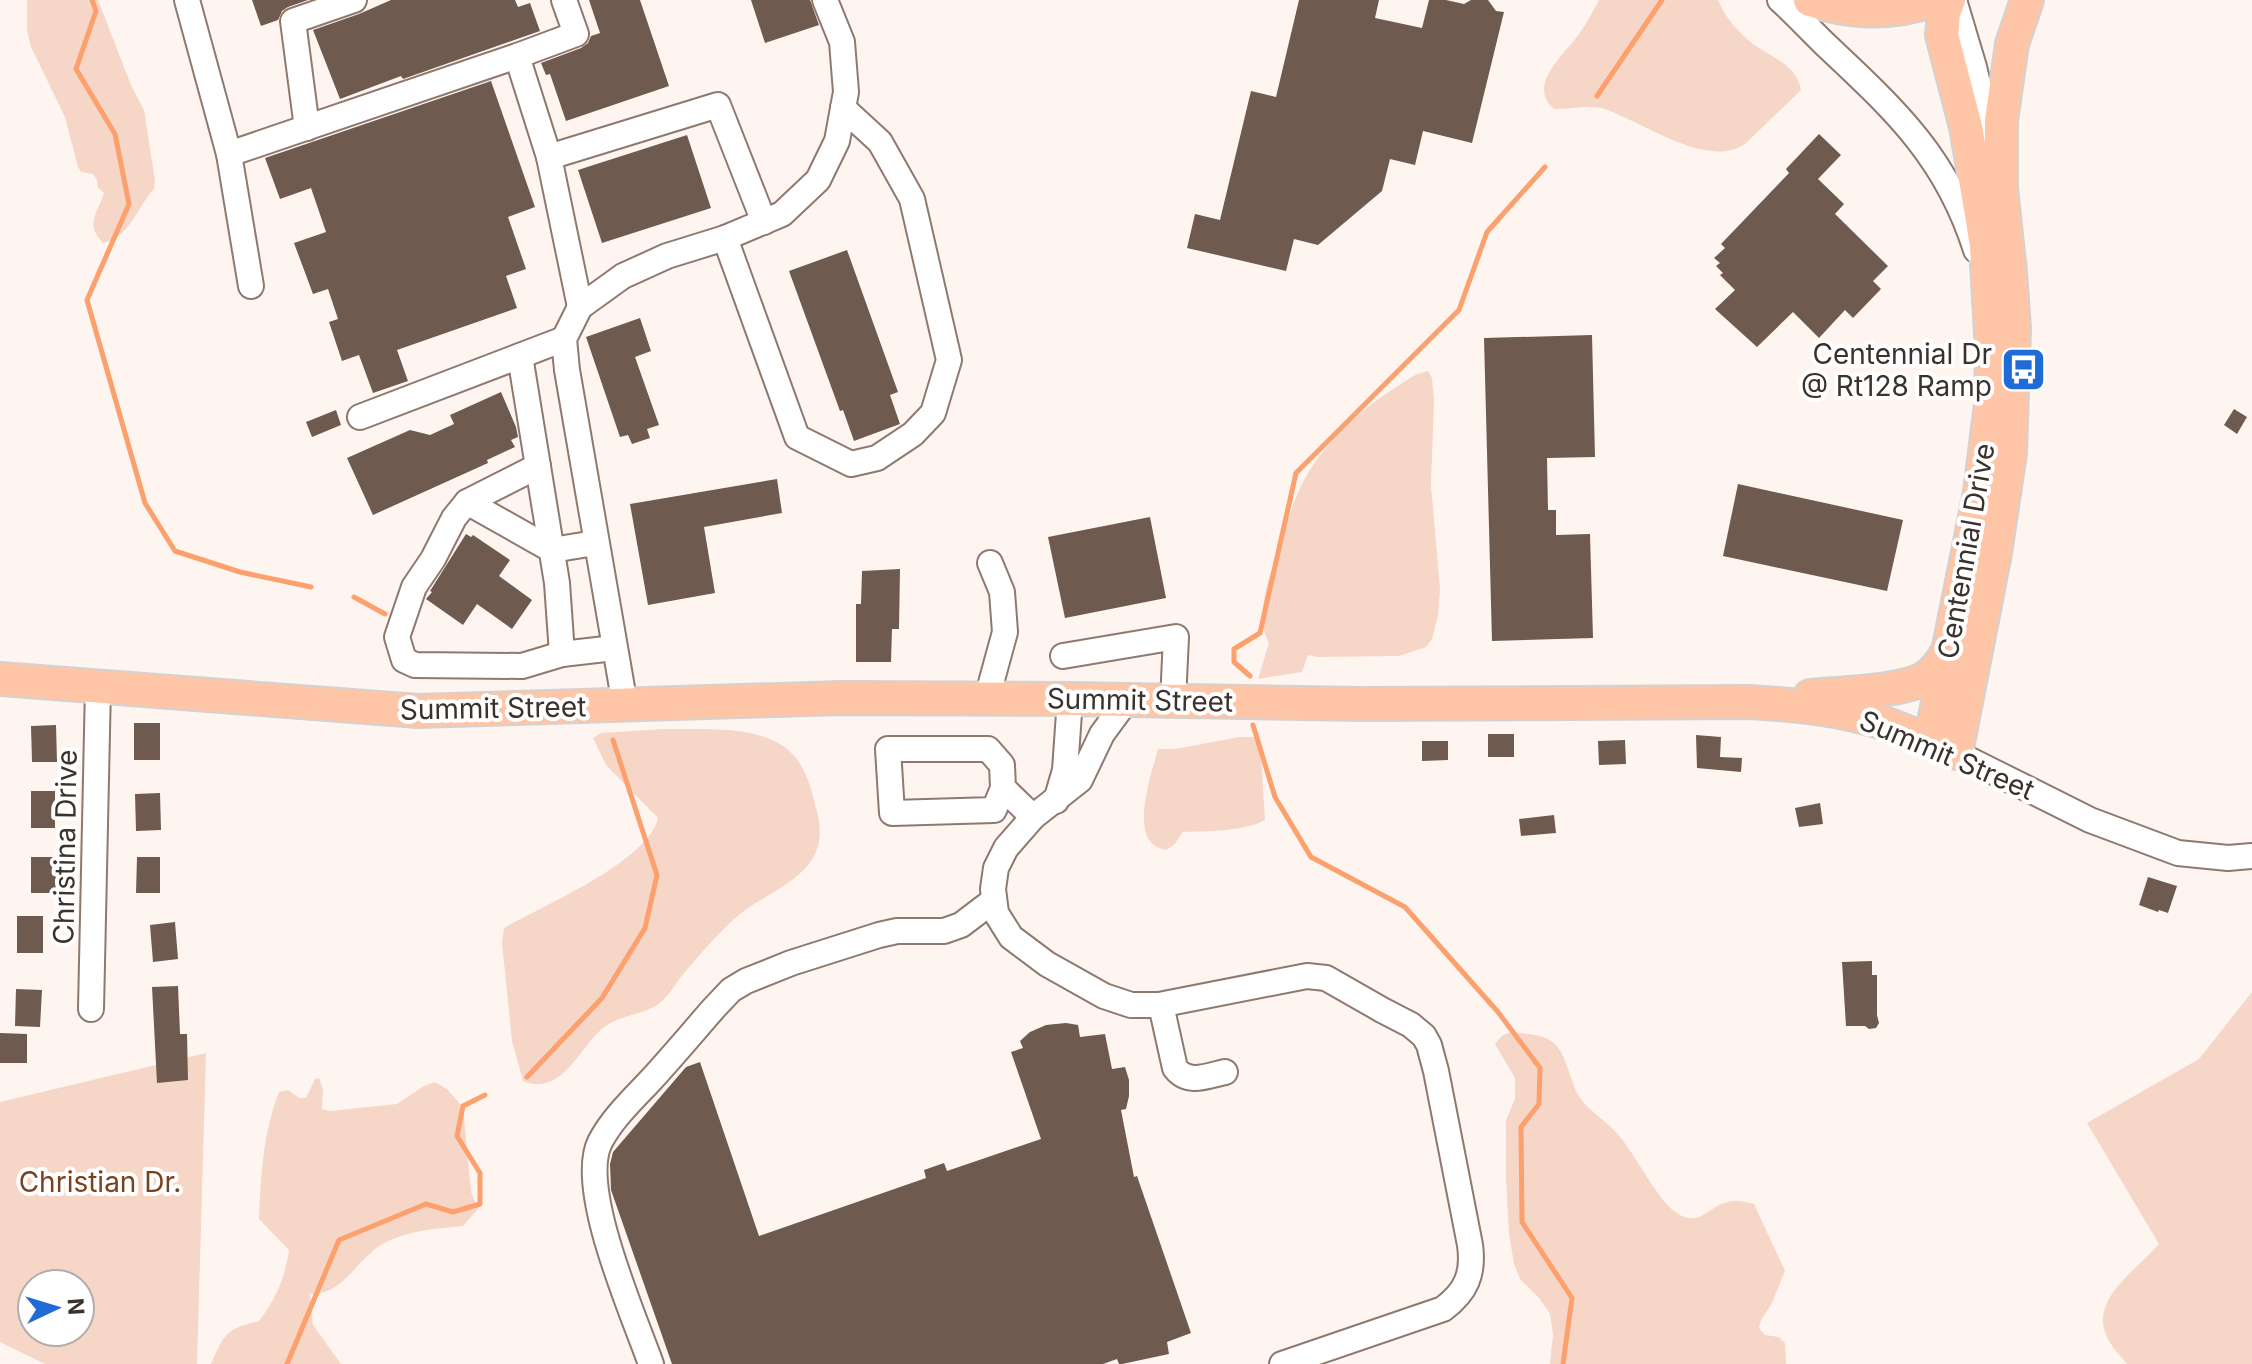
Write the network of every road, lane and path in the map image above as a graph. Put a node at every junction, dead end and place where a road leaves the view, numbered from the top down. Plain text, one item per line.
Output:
1 (187, 0) edge
2 (354, 0) edge
3 (564, 0) edge
4 (825, 0) edge
5 (1780, 0) edge
6 (1810, 0) edge
7 (1933, 0) edge
8 (1951, 0) edge
9 (2027, 0) edge
10 (517, 56) junction
11 (843, 108) junction
12 (307, 128) junction
13 (229, 154) junction
14 (549, 157) junction
15 (2001, 188) junction
16 (764, 222) junction
17 (725, 238) junction
18 (251, 286) dead end
19 (1989, 302) junction
20 (580, 307) junction
21 (564, 339) junction
22 (520, 356) junction
23 (360, 417) dead end
24 (538, 466) junction
25 (467, 502) junction
26 (595, 543) junction
27 (552, 550) junction
28 (990, 563) dead end
29 (614, 648) junction
30 (1950, 648) junction
31 (562, 654) junction
32 (1063, 656) dead end
33 (513, 666) junction
34 (1, 676) edge
35 (98, 686) junction
36 (987, 698) junction
37 (1070, 699) junction
38 (1127, 700) junction
39 (1173, 701) junction
40 (1747, 702) junction
41 (625, 705) junction
42 (514, 709) junction
43 (1943, 748) junction
44 (1003, 788) junction
45 (1056, 801) junction
46 (1033, 817) junction
47 (2252, 856) edge
48 (994, 900) junction
49 (1161, 1005) junction
50 (91, 1009) dead end
51 (1225, 1072) dead end
52 (651, 1364) edge
53 (1282, 1364) edge

1 - 13 street
2 - 12 street
3 - 10 street
4 - 11 street
5 - 19 street, Centennial Drive
6 - 7 main road
8 - 15 street, Centennial Drive
8 - 19 main road
9 - 15 main road
10 - 12 street
10 - 14 street
11 - 16 street
11 - 17 street
12 - 13 street
13 - 18 street
14 - 16 street
14 - 20 street
15 - 43 main road, Centennial Drive
16 - 17 street
17 - 20 street
19 - 30 main road, Centennial Drive
20 - 21 street
21 - 22 street
21 - 26 street
22 - 23 street
22 - 24 street
24 - 25 street
24 - 27 street
25 - 27 street
25 - 33 street
26 - 27 street
26 - 29 street
27 - 31 street
28 - 36 street
29 - 31 street
29 - 41 street
30 - 40 main road
30 - 43 main road, Centennial Drive
31 - 33 street
32 - 39 street
33 - 42 street
34 - 35 main road, Summit Street
35 - 42 main road, Summit Street
35 - 50 street, Christina Drive
36 - 37 main road, Summit Street
36 - 41 main road, Summit Street
37 - 38 main road, Summit Street
37 - 45 street
38 - 39 main road, Summit Street
38 - 45 street
39 - 40 main road, Summit Street
40 - 43 main road, Summit Street
41 - 42 main road, Summit Street
43 - 47 street, Summit Street
44 - 44 street
44 - 46 street
45 - 46 street
46 - 48 street
48 - 49 street
48 - 52 street
49 - 51 street
49 - 53 street

